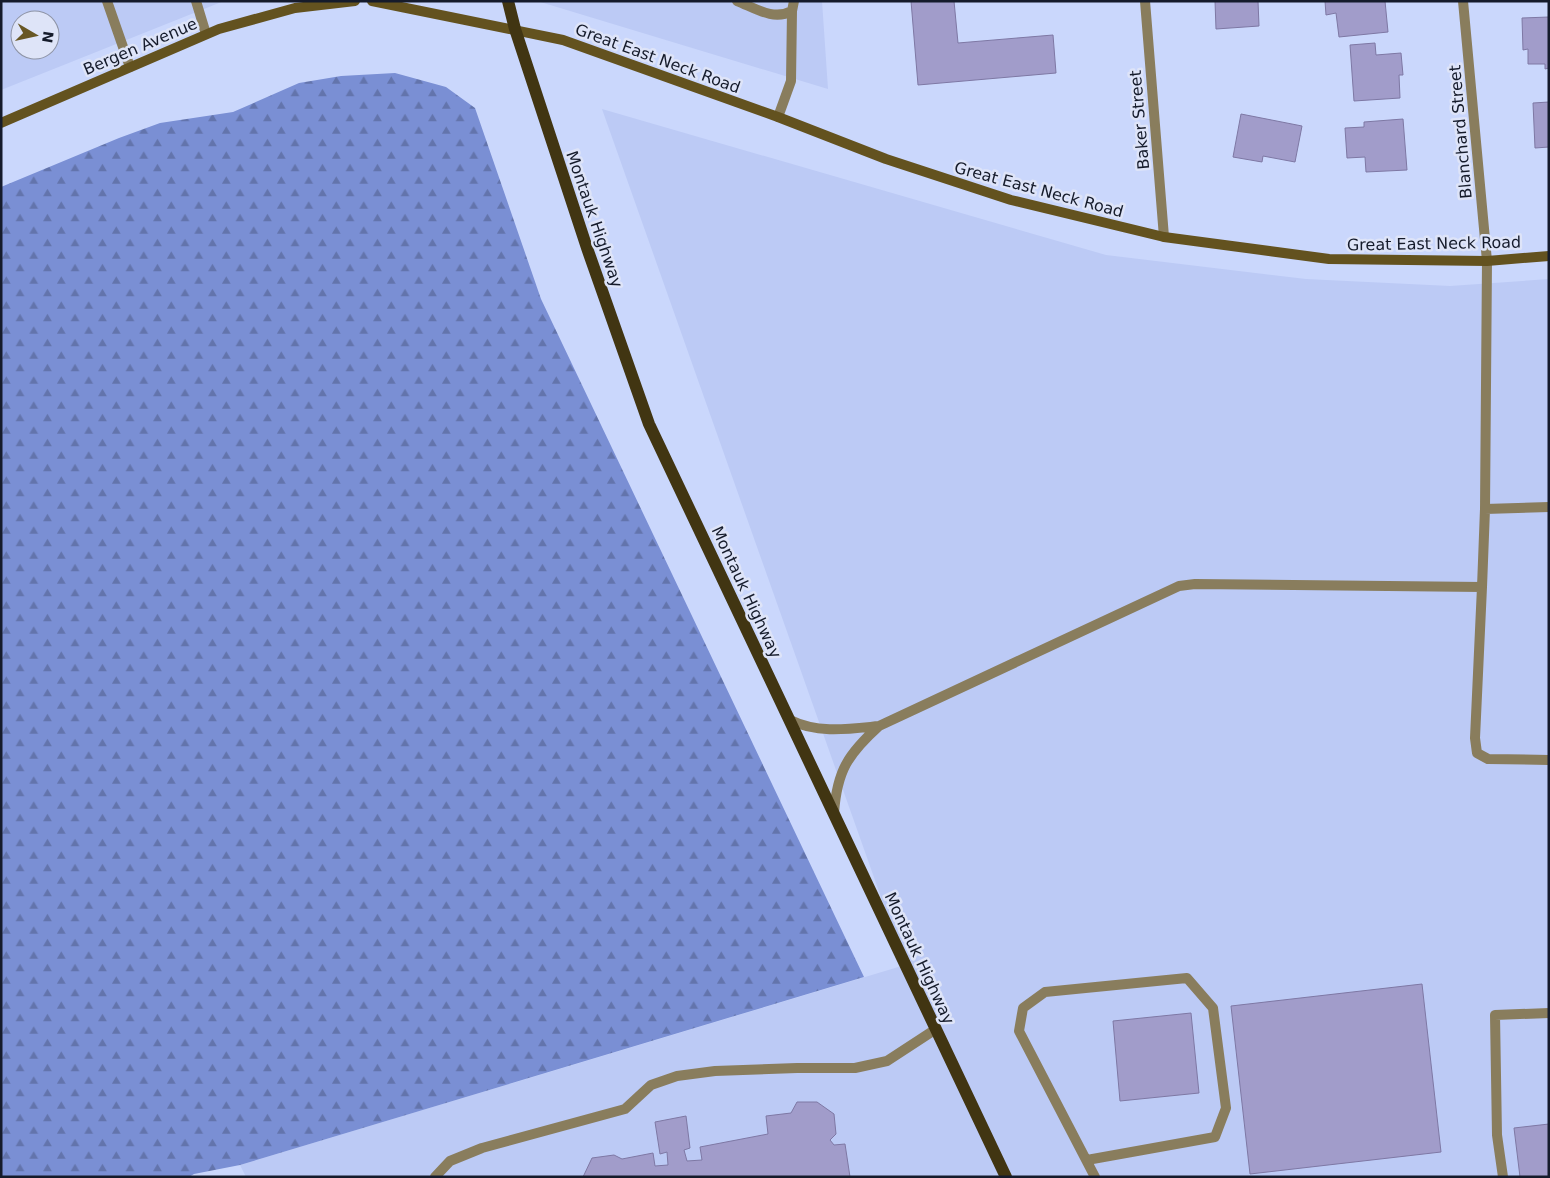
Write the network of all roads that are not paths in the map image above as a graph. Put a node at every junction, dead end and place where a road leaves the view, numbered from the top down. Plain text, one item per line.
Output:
1 (107, 1) edge
2 (196, 1) edge
3 (355, 1) edge
4 (372, 1) edge
5 (508, 1) edge
6 (737, 1) edge
7 (1145, 1) edge
8 (1463, 1) edge
9 (793, 6) edge
10 (515, 30) junction
11 (206, 34) junction
12 (130, 67) junction
13 (778, 117) junction
14 (1, 123) edge
15 (1164, 237) junction
16 (1549, 256) edge
17 (1487, 261) junction
18 (1549, 507) edge
19 (1485, 508) junction
20 (1482, 587) junction
21 (790, 720) junction
22 (879, 726) junction
23 (1549, 760) edge
24 (834, 813) junction
25 (1549, 1013) edge
26 (936, 1029) junction
27 (1087, 1160) junction
28 (434, 1177) edge
29 (1006, 1177) edge
30 (1095, 1177) edge
31 (1503, 1177) edge

1 - 12 street
2 - 11 street
3 - 11 main road, Bergen Avenue
4 - 10 main road
5 - 10 main road, Montauk Highway
6 - 9 street
7 - 15 street, Baker Street
8 - 17 street, Blanchard Street
9 - 13 street
10 - 13 main road, Great East Neck Road
10 - 21 main road, Montauk Highway
11 - 12 main road, Bergen Avenue
12 - 14 main road, Bergen Avenue
13 - 15 main road, Great East Neck Road
15 - 17 main road, Great East Neck Road
16 - 17 main road, Great East Neck Road
17 - 19 street, Blanchard Street
18 - 19 street
19 - 20 street, Blanchard Street
20 - 22 street
20 - 23 street, Blanchard Street
21 - 22 street
21 - 24 main road, Montauk Highway
22 - 24 street
24 - 26 main road, Montauk Highway
25 - 31 street
26 - 28 street
26 - 29 main road, Montauk Highway
27 - 27 street
27 - 30 street

